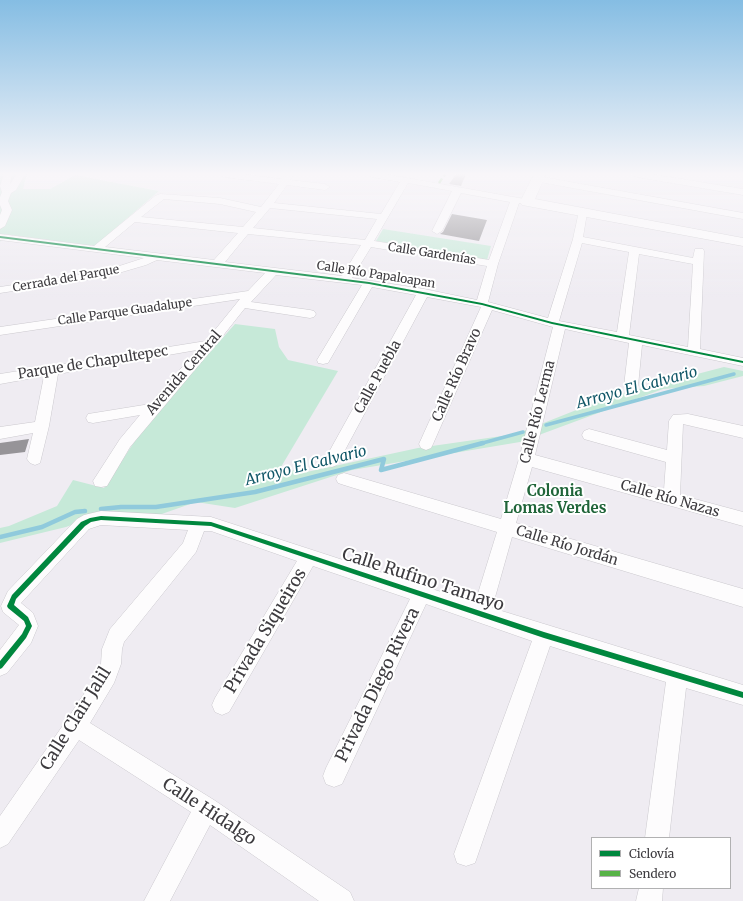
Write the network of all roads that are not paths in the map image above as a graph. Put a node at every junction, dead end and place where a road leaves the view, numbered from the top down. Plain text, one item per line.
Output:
1 (136, 216) edge
2 (256, 216) edge
3 (371, 216) edge
4 (445, 216) edge
5 (514, 216) edge
6 (581, 216) edge
7 (604, 216) edge
8 (382, 217) joint
9 (132, 219) junction
10 (244, 231) junction
11 (438, 231) dead end
12 (0, 237) edge
13 (578, 239) junction
14 (743, 242) edge
15 (367, 243) junction
16 (95, 250) junction
17 (634, 250) junction
18 (154, 257) junction
19 (217, 264) junction
20 (493, 264) junction
21 (273, 270) junction
22 (346, 279) junction
23 (369, 283) junction
24 (0, 290) edge
25 (424, 292) junction
26 (247, 299) junction
27 (485, 305) junction
28 (310, 314) dead end
29 (556, 324) junction
30 (0, 331) edge
31 (622, 337) junction
32 (636, 340) junction
33 (210, 344) junction
34 (694, 352) junction
35 (323, 360) dead end
36 (743, 362) edge
37 (52, 370) junction
38 (0, 379) edge
39 (630, 386) dead end
40 (154, 408) junction
41 (93, 418) dead end
42 (42, 426) junction
43 (743, 432) edge
44 (0, 433) edge
45 (589, 435) dead end
46 (426, 444) dead end
47 (674, 458) junction
48 (35, 459) dead end
49 (527, 459) junction
50 (332, 461) dead end
51 (344, 479) dead end
52 (101, 481) dead end
53 (672, 499) junction
54 (743, 519) edge
55 (199, 523) junction
56 (506, 528) junction
57 (309, 557) junction
58 (422, 594) junction
59 (743, 598) edge
60 (481, 614) junction
61 (544, 635) junction
62 (0, 666) edge
63 (677, 676) junction
64 (743, 695) edge
65 (222, 705) dead end
66 (76, 726) junction
67 (334, 776) dead end
68 (206, 808) junction
69 (0, 836) edge
70 (657, 837) edge
71 (466, 854) dead end
72 (651, 889) edge
73 (157, 901) edge
74 (341, 901) edge
75 (649, 901) edge

1 - 9 street
2 - 10 street
3 - 8 street
4 - 11 street
5 - 20 street, Calle Río Bravo
6 - 13 street, Calle Río Lerma
7 - 14 street
8 - 15 street
9 - 10 street, Calle Gardenías
9 - 16 street
10 - 15 street, Calle Gardenías
10 - 19 street
12 - 16 street, Calle Río Papaloapan
13 - 17 street
13 - 29 street, Calle Río Lerma
15 - 20 street, Calle Gardenías
15 - 22 street
16 - 18 street, Calle Río Papaloapan
17 - 31 street
17 - 34 street
18 - 19 street, Calle Río Papaloapan
18 - 24 street, Cerrada del Parque
19 - 21 street, Calle Río Papaloapan
20 - 27 street, Calle Río Bravo
21 - 22 street, Calle Río Papaloapan
21 - 26 street, Avenida Central
22 - 23 street, Calle Río Papaloapan
23 - 25 street, Calle Río Papaloapan
23 - 35 street
25 - 27 street, Calle Río Papaloapan
25 - 50 street, Calle Puebla
26 - 28 street, Calle Parque Guadalupe
26 - 30 street, Calle Parque Guadalupe
26 - 33 street, Avenida Central
27 - 29 street, Calle Río Papaloapan
27 - 46 street, Calle Río Bravo
29 - 31 street, Calle Río Papaloapan
29 - 49 street, Calle Río Lerma
31 - 32 street, Calle Río Papaloapan
32 - 34 street, Calle Río Papaloapan
32 - 39 street
33 - 37 street, Parque de Chapultepec
33 - 40 street, Avenida Central
34 - 36 street, Calle Río Papaloapan
37 - 38 street, Parque de Chapultepec
37 - 42 street
40 - 41 street
40 - 52 street, Avenida Central
42 - 44 street
42 - 48 street
43 - 47 street
45 - 47 street
47 - 53 street
49 - 53 street, Calle Río Nazas
49 - 56 street, Calle Río Lerma
51 - 56 street, Calle Río Jordán
53 - 54 street, Calle Río Nazas
55 - 57 street, Calle Rufino Tamayo
55 - 62 street, Calle Rufino Tamayo
55 - 66 street, Calle Clair Jalil
56 - 59 street, Calle Río Jordán
56 - 60 street, Calle Río Lerma
57 - 58 street, Calle Rufino Tamayo
57 - 65 street, Privada Siqueiros
58 - 60 street, Calle Rufino Tamayo
58 - 67 street, Privada Diego Rivera
60 - 61 street, Calle Rufino Tamayo
61 - 63 street, Calle Rufino Tamayo
61 - 71 street
63 - 64 street, Calle Rufino Tamayo
63 - 70 street
66 - 68 street, Calle Hidalgo
66 - 69 street, Calle Clair Jalil
68 - 73 street
68 - 74 street, Calle Hidalgo
72 - 75 street

